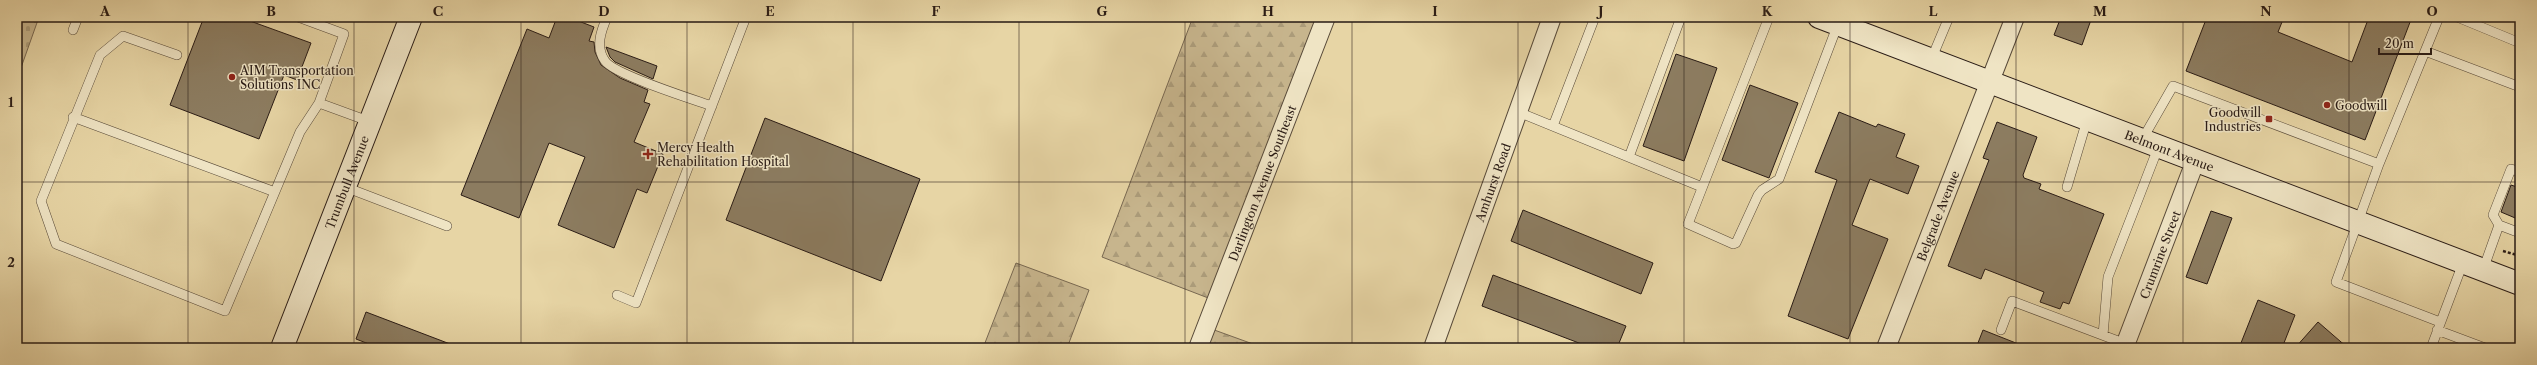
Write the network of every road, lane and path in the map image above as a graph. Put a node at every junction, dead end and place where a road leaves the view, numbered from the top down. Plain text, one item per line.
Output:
1 (78, 17) edge
2 (298, 17) edge
3 (411, 17) edge
4 (607, 17) edge
5 (746, 17) edge
6 (1326, 17) edge
7 (1552, 17) edge
8 (1595, 17) edge
9 (1681, 17) edge
10 (1769, 17) edge
11 (1949, 17) edge
12 (2015, 17) edge
13 (2439, 17) edge
14 (2457, 17) edge
15 (1828, 21) edge
16 (73, 30) dead end
17 (2520, 43) edge
18 (2426, 51) junction
19 (177, 55) dead end
20 (1931, 60) junction
21 (1990, 83) junction
22 (2520, 87) edge
23 (319, 103) junction
24 (712, 106) junction
25 (1518, 112) junction
26 (73, 117) junction
27 (2087, 120) junction
28 (371, 122) junction
29 (1553, 126) junction
30 (2150, 144) junction
31 (1629, 156) junction
32 (2196, 162) junction
33 (2379, 164) junction
34 (2520, 172) edge
35 (346, 186) junction
36 (1702, 187) junction
37 (2067, 187) dead end
38 (275, 192) junction
39 (2356, 223) junction
40 (2499, 225) junction
41 (447, 226) dead end
42 (2520, 233) edge
43 (2473, 267) junction
44 (2520, 284) edge
45 (617, 295) dead end
46 (2439, 326) junction
47 (2001, 330) dead end
48 (2103, 335) junction
49 (2125, 346) edge
50 (282, 348) edge
51 (1198, 348) edge
52 (1433, 348) edge
53 (1886, 348) edge
54 (2431, 348) edge
55 (2485, 348) edge

1 - 16 lane
2 - 23 lane
3 - 28 main road, Trumbull Avenue
4 - 24 lane
5 - 24 lane
6 - 51 street, Darlington Avenue Southeast
7 - 25 street, Amhurst Road
8 - 29 lane
9 - 31 lane
10 - 36 lane
11 - 20 lane
12 - 21 street, Belgrade Avenue
13 - 18 lane
14 - 17 lane
15 - 20 main road, Belmont Avenue
15 - 36 lane
18 - 22 lane
18 - 33 lane
19 - 26 lane
20 - 21 main road, Belmont Avenue
21 - 27 main road, Belmont Avenue
21 - 53 street, Belgrade Avenue
23 - 28 lane
23 - 38 lane
24 - 45 lane
25 - 29 lane
25 - 52 street, Amhurst Road
26 - 38 lane
26 - 38 lane
27 - 30 main road, Belmont Avenue
27 - 37 lane
28 - 35 main road, Trumbull Avenue
29 - 31 lane
30 - 32 main road, Belmont Avenue
30 - 33 lane
30 - 48 lane
31 - 36 lane
32 - 39 main road, Belmont Avenue
32 - 49 street, Crumrine Street
33 - 39 lane
34 - 40 lane
35 - 41 lane
35 - 50 main road, Trumbull Avenue
39 - 43 main road, Belmont Avenue
39 - 46 lane
40 - 42 lane
40 - 43 lane
43 - 44 main road, Belmont Avenue
43 - 46 lane
46 - 54 lane
46 - 55 lane
47 - 48 lane
48 - 49 lane

